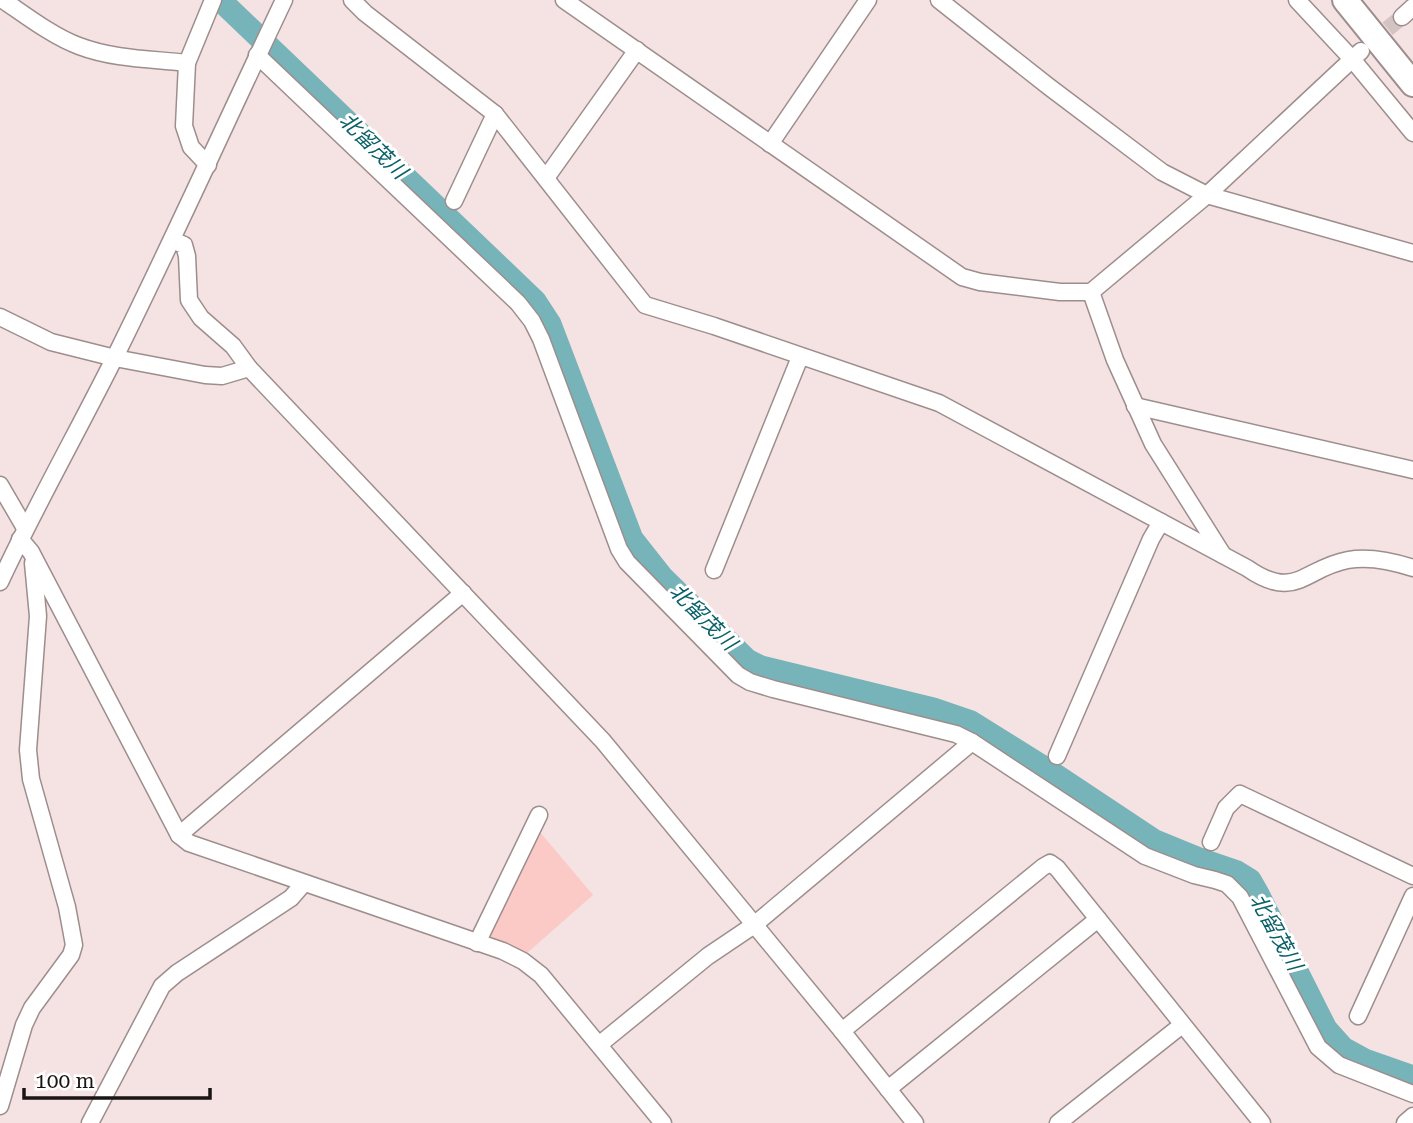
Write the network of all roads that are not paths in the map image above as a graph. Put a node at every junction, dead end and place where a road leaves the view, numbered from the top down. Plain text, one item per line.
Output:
1 (3, 0) edge
2 (284, 0) edge
3 (352, 0) edge
4 (867, 0) edge
5 (939, 0) edge
6 (1297, 0) edge
7 (1345, 0) edge
8 (1408, 0) edge
9 (573, 2) edge
10 (211, 4) edge
11 (1409, 10) edge
12 (262, 46) junction
13 (637, 50) junction
14 (1356, 55) junction
15 (187, 63) junction
16 (1413, 84) edge
17 (495, 114) junction
18 (1413, 133) edge
19 (770, 144) junction
20 (208, 164) junction
21 (546, 178) junction
22 (1207, 195) junction
23 (454, 201) dead end
24 (172, 240) junction
25 (1413, 253) edge
26 (1091, 292) junction
27 (0, 317) edge
28 (800, 357) junction
29 (115, 358) junction
30 (248, 368) junction
31 (1135, 406) junction
32 (1413, 470) edge
33 (0, 485) edge
34 (1161, 522) junction
35 (22, 534) junction
36 (32, 552) junction
37 (1225, 557) junction
38 (1413, 568) edge
39 (714, 570) dead end
40 (0, 582) edge
41 (463, 593) junction
42 (972, 742) junction
43 (1057, 756) dead end
44 (539, 816) dead end
45 (179, 835) junction
46 (1211, 842) dead end
47 (1413, 876) edge
48 (304, 883) junction
49 (1413, 896) edge
50 (1098, 919) junction
51 (754, 925) junction
52 (477, 943) junction
53 (1358, 1016) dead end
54 (1182, 1025) junction
55 (842, 1031) junction
56 (600, 1044) junction
57 (888, 1089) junction
58 (1413, 1094) edge
59 (0, 1106) edge
60 (1413, 1116) edge
61 (90, 1123) edge
62 (663, 1123) edge
63 (915, 1123) edge
64 (1058, 1123) edge
65 (1262, 1123) edge
66 (1405, 1123) edge

1 - 15 street
2 - 12 street
3 - 17 street
4 - 19 street
5 - 22 street
6 - 14 street
7 - 16 highway
8 - 11 street
9 - 13 street
10 - 15 street
12 - 20 street
12 - 42 street
13 - 19 street
13 - 21 street
14 - 18 street
14 - 22 street
15 - 20 street
17 - 21 street
17 - 23 street
19 - 26 street
20 - 24 street
21 - 28 street
22 - 25 street
22 - 26 street
24 - 29 street
24 - 30 street
26 - 31 street
27 - 29 street
28 - 34 street
28 - 39 street
29 - 30 street
29 - 35 street
30 - 41 street
31 - 32 street
31 - 37 street
33 - 35 street
34 - 37 street
34 - 43 street
35 - 36 street
35 - 40 street
36 - 45 street
36 - 59 street
37 - 38 street
41 - 45 street
41 - 51 street
42 - 51 street
42 - 58 street
44 - 52 street
45 - 48 street
46 - 47 street
48 - 52 street
48 - 61 street
49 - 53 street
50 - 54 street
50 - 55 street
50 - 57 street
51 - 55 street
51 - 56 street
52 - 56 street
54 - 64 street
54 - 65 street
55 - 57 street
56 - 62 street
57 - 63 street
60 - 66 street

